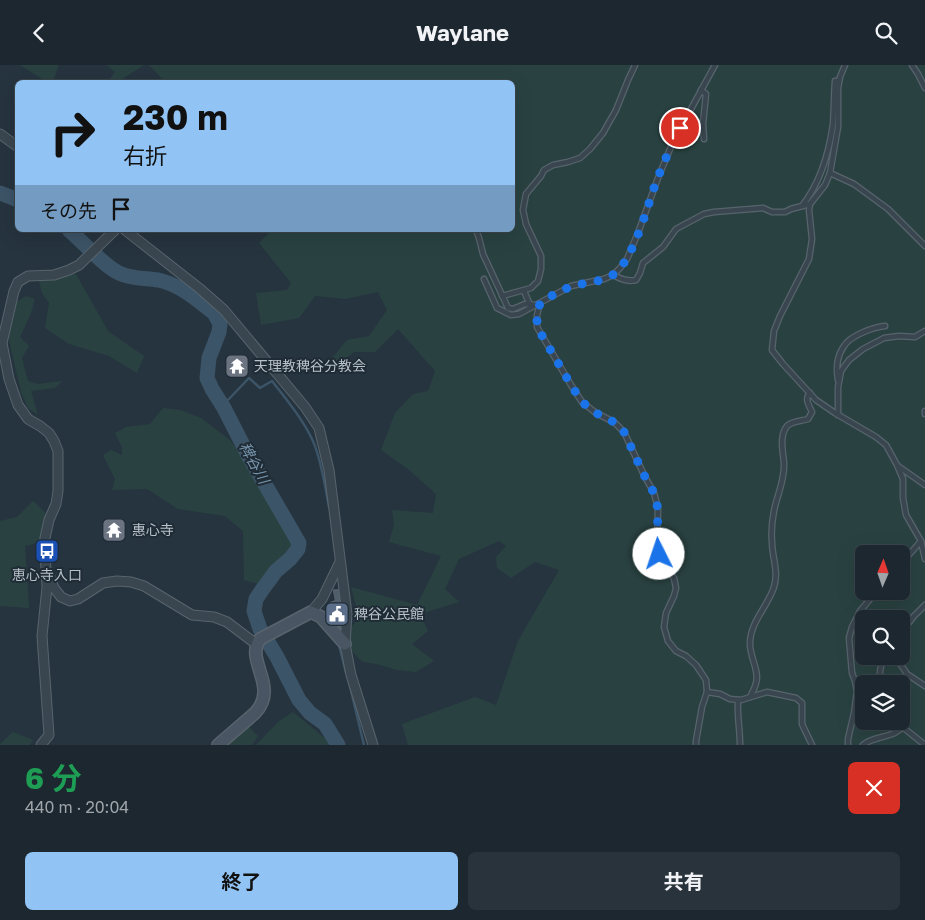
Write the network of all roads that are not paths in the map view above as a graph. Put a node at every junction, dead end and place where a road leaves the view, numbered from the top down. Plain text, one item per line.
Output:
1 (635, 65) edge
2 (715, 65) edge
3 (845, 65) edge
4 (912, 65) edge
5 (839, 81) junction
6 (925, 87) edge
7 (701, 90) junction
8 (0, 134) edge
9 (704, 139) dead end
10 (15, 145) edge
11 (830, 173) junction
12 (810, 204) junction
13 (802, 206) junction
14 (113, 232) edge
15 (128, 232) edge
16 (477, 232) edge
17 (925, 246) edge
18 (613, 275) junction
19 (484, 279) dead end
20 (524, 291) junction
21 (502, 296) junction
22 (536, 304) junction
23 (885, 326) dead end
24 (925, 331) edge
25 (838, 384) junction
26 (810, 393) junction
27 (838, 415) junction
28 (897, 465) junction
29 (925, 485) edge
30 (921, 541) junction
31 (910, 554) edge
32 (925, 559) edge
33 (340, 562) junction
34 (46, 570) junction
35 (869, 600) edge
36 (925, 605) edge
37 (311, 612) junction
38 (910, 622) edge
39 (258, 641) junction
40 (345, 644) junction
41 (901, 665) edge
42 (925, 686) edge
43 (707, 692) junction
44 (750, 697) junction
45 (738, 700) junction
46 (899, 730) edge
47 (907, 730) edge
48 (40, 745) edge
49 (218, 745) edge
50 (373, 745) edge
51 (696, 745) edge
52 (740, 745) edge
53 (812, 745) edge
54 (848, 745) edge
55 (863, 745) edge
56 (925, 745) edge

1 - 20 lane
2 - 7 lane
3 - 5 lane
4 - 6 lane
5 - 11 lane
5 - 13 lane
7 - 9 lane
7 - 18 lane
8 - 10 street
11 - 12 lane
11 - 17 lane
12 - 13 lane
12 - 26 lane
13 - 18 lane
14 - 34 street
15 - 33 street
16 - 21 lane
18 - 22 lane
19 - 22 lane
20 - 21 lane
20 - 22 lane
21 - 22 lane
22 - 43 lane
23 - 25 lane
24 - 25 lane
25 - 27 lane
26 - 27 lane
26 - 44 lane
27 - 28 lane
28 - 29 lane
28 - 30 lane
30 - 31 lane
30 - 32 lane
33 - 37 street
33 - 40 street
34 - 39 street
34 - 48 street
35 - 54 lane
36 - 38 lane
37 - 39 main road
37 - 40 main road
39 - 49 main road
40 - 50 street
41 - 42 lane
43 - 45 lane
43 - 51 lane
44 - 45 lane
44 - 53 lane
45 - 52 lane
46 - 55 lane
47 - 56 lane

